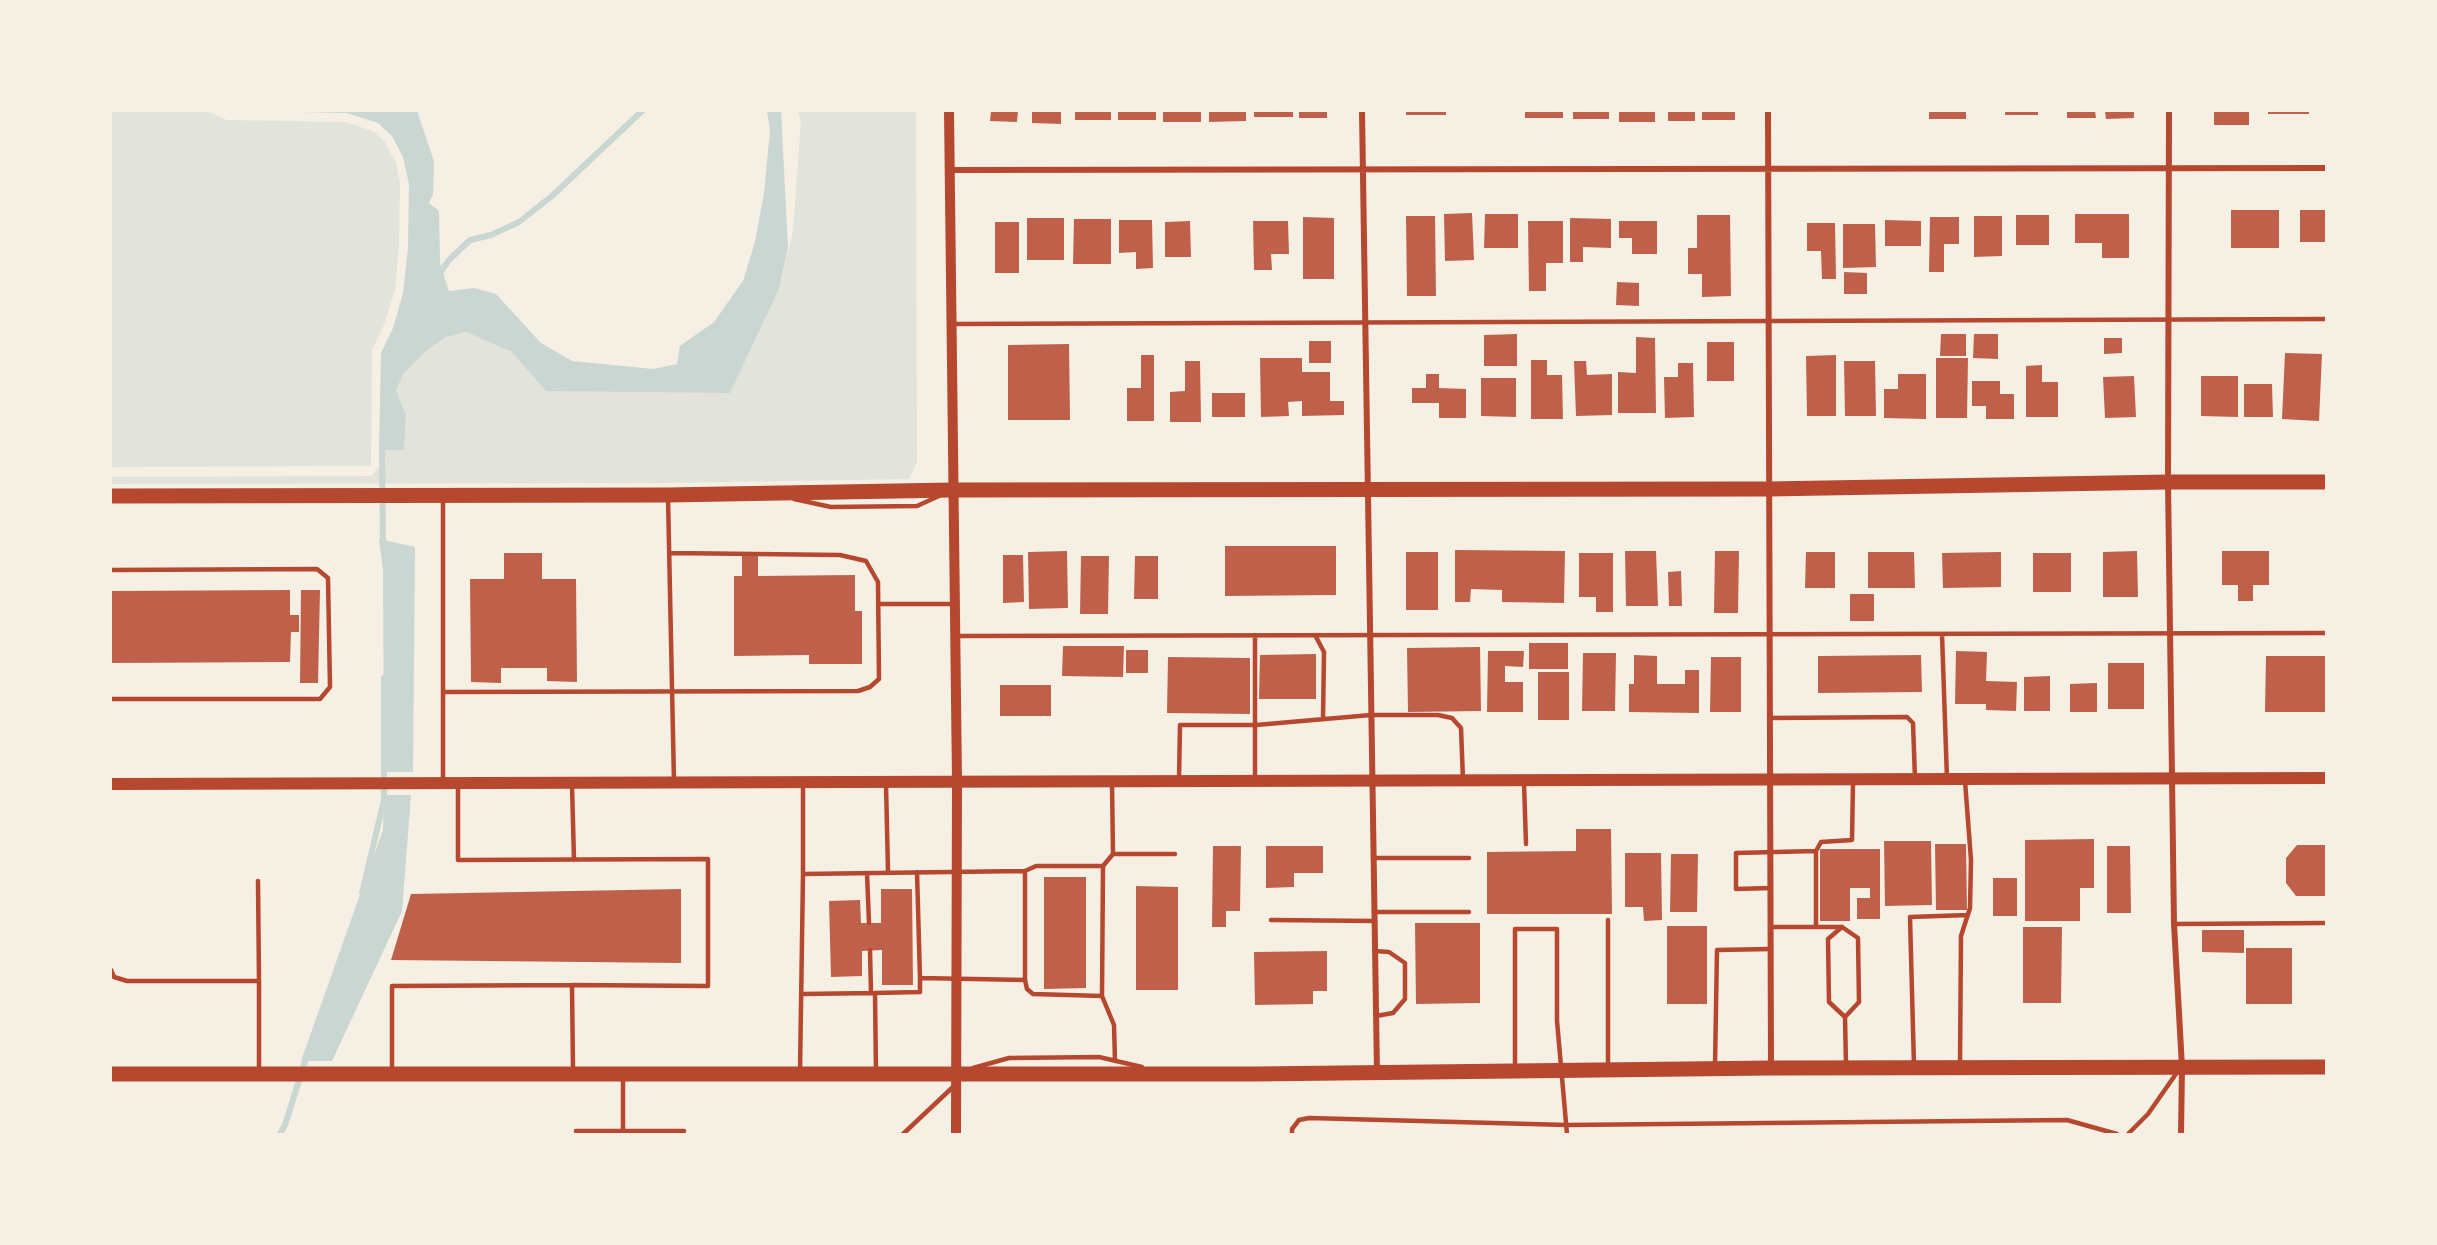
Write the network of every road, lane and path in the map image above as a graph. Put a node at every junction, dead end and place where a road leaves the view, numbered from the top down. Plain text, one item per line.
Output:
1 (949, 111) edge
2 (1362, 111) edge
3 (1768, 111) edge
4 (2169, 111) edge
5 (1769, 168) junction
6 (2169, 168) junction
7 (2326, 168) edge
8 (949, 170) junction
9 (1362, 171) junction
10 (2326, 319) edge
11 (2169, 320) junction
12 (1365, 322) junction
13 (1768, 322) junction
14 (951, 324) junction
15 (2168, 482) junction
16 (2326, 482) edge
17 (1768, 489) junction
18 (952, 490) junction
19 (1368, 491) junction
20 (668, 495) junction
21 (111, 496) edge
22 (443, 496) junction
23 (670, 553) junction
24 (111, 570) edge
25 (878, 604) junction
26 (954, 604) junction
27 (2171, 633) junction
28 (2326, 633) edge
29 (1370, 634) junction
30 (1769, 634) junction
31 (1942, 634) junction
32 (1255, 635) junction
33 (1315, 635) junction
34 (955, 636) junction
35 (443, 692) junction
36 (672, 693) junction
37 (111, 699) edge
38 (1371, 715) junction
39 (1770, 718) junction
40 (1323, 719) junction
41 (1256, 725) junction
42 (2174, 778) junction
43 (2326, 778) edge
44 (1771, 779) junction
45 (1853, 779) junction
46 (1915, 779) junction
47 (1947, 779) junction
48 (1965, 779) junction
49 (1372, 780) junction
50 (1463, 780) junction
51 (1524, 780) junction
52 (1112, 781) junction
53 (1179, 781) junction
54 (1255, 781) junction
55 (674, 782) junction
56 (803, 782) junction
57 (886, 782) junction
58 (957, 782) junction
59 (443, 783) junction
60 (458, 783) junction
61 (572, 783) junction
62 (111, 784) edge
63 (1526, 844) dead end
64 (1816, 851) junction
65 (1771, 852) junction
66 (1113, 854) junction
67 (1175, 855) dead end
68 (1373, 858) junction
69 (1469, 858) dead end
70 (573, 860) junction
71 (1103, 866) junction
72 (957, 871) junction
73 (1025, 871) junction
74 (888, 872) junction
75 (917, 872) junction
76 (867, 873) junction
77 (803, 874) junction
78 (258, 881) dead end
79 (1771, 888) junction
80 (1374, 912) junction
81 (1469, 912) dead end
82 (1968, 915) junction
83 (1271, 920) dead end
84 (1608, 920) dead end
85 (1375, 921) junction
86 (869, 923) dead end
87 (2326, 923) edge
88 (2174, 924) junction
89 (1771, 927) junction
90 (1816, 927) junction
91 (1842, 927) junction
92 (1771, 949) junction
93 (870, 950) dead end
94 (1375, 951) junction
95 (111, 970) edge
96 (920, 978) junction
97 (957, 980) junction
98 (1025, 980) junction
99 (259, 981) junction
100 (572, 985) junction
101 (873, 993) junction
102 (802, 994) junction
103 (1102, 996) junction
104 (1376, 1016) junction
105 (1845, 1017) junction
106 (1115, 1061) junction
107 (2182, 1067) junction
108 (2326, 1067) edge
109 (1772, 1068) junction
110 (1715, 1069) junction
111 (1846, 1069) junction
112 (1562, 1070) junction
113 (1608, 1070) junction
114 (1914, 1070) junction
115 (1960, 1070) junction
116 (1515, 1071) junction
117 (392, 1072) junction
118 (262, 1073) junction
119 (573, 1073) junction
120 (623, 1073) junction
121 (800, 1073) junction
122 (876, 1073) junction
123 (1377, 1073) junction
124 (111, 1074) edge
125 (1168, 1074) junction
126 (956, 1079) junction
127 (1567, 1125) junction
128 (576, 1131) dead end
129 (684, 1131) dead end
130 (623, 1133) edge
131 (903, 1134) edge
132 (956, 1134) edge
133 (1292, 1134) edge
134 (1567, 1134) edge
135 (2117, 1134) edge
136 (2128, 1134) edge
137 (2181, 1134) edge

1 - 8 street
2 - 9 street
3 - 5 street
4 - 6 street
5 - 6 street
5 - 9 street
5 - 13 street
6 - 7 street
6 - 11 street
8 - 9 street
8 - 14 street
9 - 12 street
10 - 11 lane
11 - 13 lane
11 - 15 street
12 - 13 lane
12 - 14 lane
12 - 19 street
13 - 17 street
14 - 18 street
15 - 16 main road
15 - 17 main road
15 - 27 street
17 - 19 main road
17 - 30 street
18 - 19 main road
18 - 20 main road
18 - 26 street
19 - 29 street
20 - 22 main road
20 - 23 lane
21 - 22 main road
22 - 35 lane
23 - 25 lane
23 - 36 lane
24 - 37 lane
25 - 26 lane
25 - 36 lane
26 - 34 street
27 - 28 lane
27 - 31 lane
27 - 42 street
29 - 30 lane
29 - 33 lane
29 - 38 street
30 - 31 lane
30 - 39 street
31 - 47 lane
32 - 33 lane
32 - 34 lane
32 - 41 lane
33 - 40 lane
34 - 58 street
35 - 36 lane
35 - 59 lane
36 - 55 lane
38 - 40 lane
38 - 49 street
38 - 50 lane
39 - 44 street
39 - 46 lane
40 - 41 lane
41 - 53 lane
41 - 54 lane
42 - 43 main road
42 - 48 main road
42 - 88 street
44 - 45 main road
44 - 51 main road
44 - 65 street
45 - 46 main road
45 - 64 lane
46 - 47 main road
47 - 48 main road
48 - 82 lane
49 - 50 main road
49 - 54 main road
49 - 68 street
50 - 51 main road
51 - 63 lane
52 - 53 main road
52 - 58 main road
52 - 66 lane
53 - 54 main road
55 - 56 main road
55 - 61 main road
56 - 57 main road
56 - 77 lane
57 - 58 main road
57 - 74 lane
58 - 72 street
59 - 60 main road
59 - 62 main road
60 - 61 main road
60 - 70 lane
61 - 70 lane
64 - 65 lane
64 - 90 lane
65 - 79 street
65 - 79 lane
66 - 67 lane
66 - 71 lane
68 - 69 lane
68 - 80 street
70 - 100 lane
71 - 73 lane
71 - 103 lane
72 - 73 lane
72 - 75 lane
72 - 97 street
73 - 98 lane
74 - 75 lane
74 - 76 lane
75 - 96 lane
76 - 77 lane
76 - 86 lane
77 - 102 lane
78 - 99 lane
79 - 89 street
80 - 81 lane
80 - 85 street
82 - 114 lane
82 - 115 lane
83 - 85 lane
84 - 113 lane
85 - 94 street
87 - 88 lane
88 - 107 street
89 - 90 lane
89 - 92 street
90 - 91 lane
91 - 105 lane
91 - 105 lane
92 - 109 street
92 - 110 lane
93 - 101 lane
94 - 104 street
94 - 104 lane
95 - 99 lane
96 - 97 lane
96 - 101 lane
97 - 98 lane
97 - 126 street
98 - 103 lane
99 - 118 lane
100 - 117 lane
100 - 119 lane
101 - 102 lane
101 - 122 lane
102 - 121 lane
103 - 106 lane
104 - 123 street
105 - 111 lane
106 - 125 lane
106 - 126 lane
107 - 108 main road
107 - 115 main road
107 - 136 lane
107 - 137 street
109 - 110 main road
109 - 111 main road
110 - 113 main road
111 - 114 main road
112 - 113 main road
112 - 116 main road
112 - 116 lane
112 - 127 lane
114 - 115 main road
116 - 123 main road
117 - 118 main road
117 - 119 main road
118 - 124 main road
119 - 120 main road
120 - 121 main road
120 - 130 lane
121 - 122 main road
122 - 126 main road
123 - 125 main road
125 - 126 main road
126 - 131 lane
126 - 132 street
127 - 133 lane
127 - 134 lane
127 - 135 lane
128 - 130 lane
129 - 130 lane

